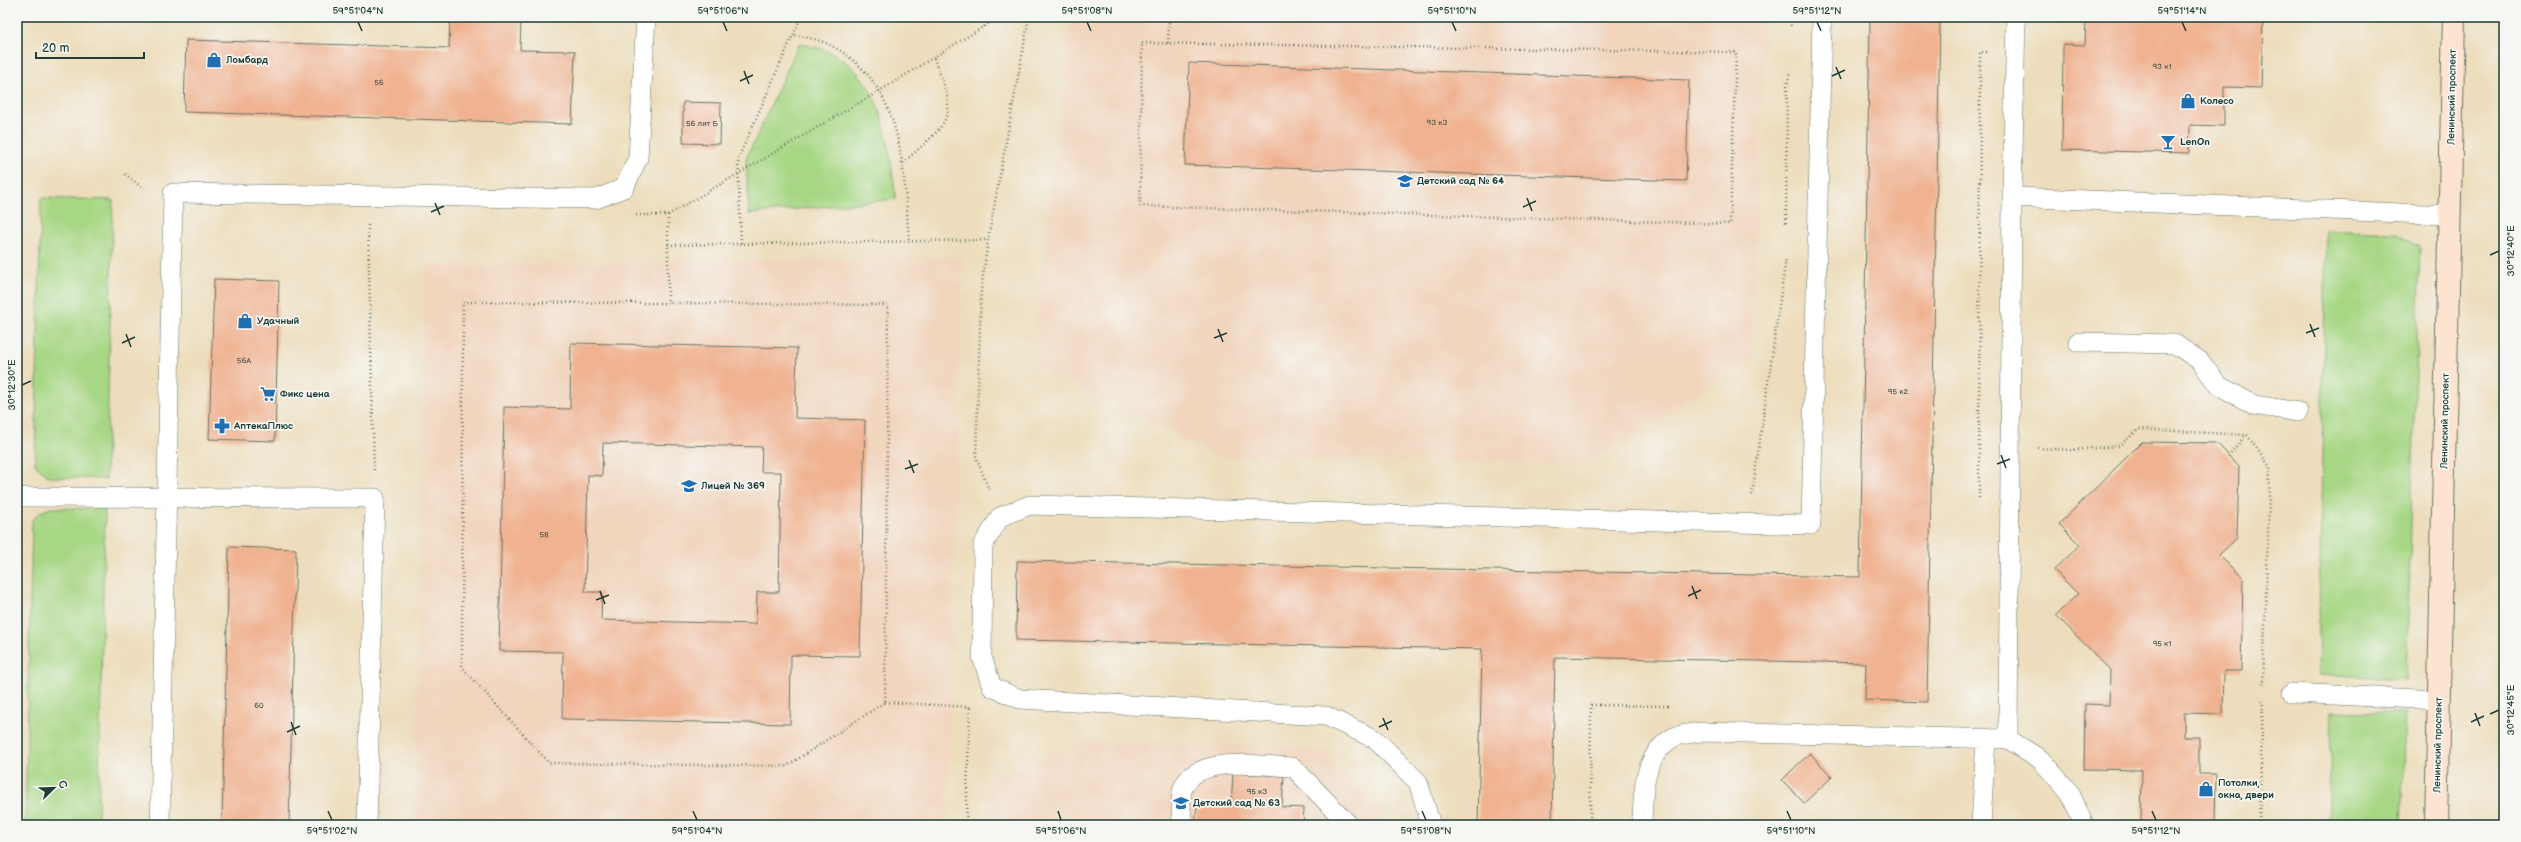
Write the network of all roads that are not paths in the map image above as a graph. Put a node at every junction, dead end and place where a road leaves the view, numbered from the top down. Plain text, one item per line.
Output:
1 (646, 17) edge
2 (1822, 17) edge
3 (2016, 17) edge
4 (2454, 17) edge
5 (2012, 197) junction
6 (2449, 215) junction
7 (2078, 342) dead end
8 (2298, 412) dead end
9 (169, 496) junction
10 (17, 497) edge
11 (2292, 693) dead end
12 (2439, 700) junction
13 (1986, 738) junction
14 (2008, 739) junction
15 (160, 825) edge
16 (367, 825) edge
17 (1182, 825) edge
18 (1349, 825) edge
19 (1431, 825) edge
20 (1642, 825) edge
21 (1981, 825) edge
22 (2084, 825) edge
23 (2436, 825) edge

1 - 9 lane
2 - 19 lane
3 - 5 lane
4 - 6 main road, Ленинский проспект
5 - 6 lane
5 - 14 lane
6 - 12 main road, Ленинский проспект
7 - 8 lane
9 - 10 lane
9 - 15 lane
9 - 16 lane
11 - 12 lane
12 - 23 main road, Ленинский проспект
13 - 14 lane
13 - 20 lane
13 - 21 lane
14 - 22 lane
17 - 18 lane

